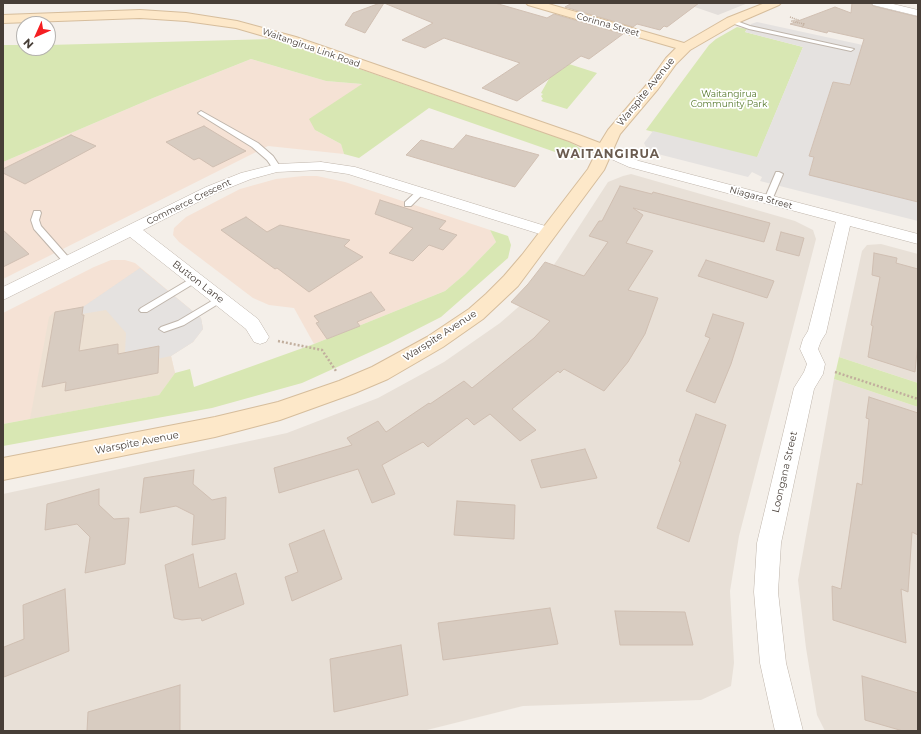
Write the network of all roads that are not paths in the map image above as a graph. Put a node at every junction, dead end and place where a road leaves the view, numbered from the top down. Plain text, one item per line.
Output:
1 (775, 3) edge
2 (877, 3) edge
3 (537, 4) edge
4 (918, 13) edge
5 (3, 19) edge
6 (731, 21) junction
7 (685, 47) junction
8 (851, 49) dead end
9 (202, 114) dead end
10 (605, 151) junction
11 (277, 168) junction
12 (779, 174) dead end
13 (420, 192) junction
14 (768, 200) junction
15 (408, 204) dead end
16 (37, 213) dead end
17 (844, 220) junction
18 (132, 230) junction
19 (549, 232) junction
20 (918, 240) edge
21 (68, 262) junction
22 (195, 279) junction
23 (3, 294) edge
24 (220, 299) junction
25 (144, 310) dead end
26 (164, 329) dead end
27 (260, 337) road end
28 (3, 469) edge
29 (789, 731) edge

1 - 6 main road, Warspite Avenue
2 - 4 street
3 - 7 main road, Corinna Street
5 - 10 main road, Waitangirua Link Road
6 - 7 main road, Warspite Avenue
6 - 8 lane
7 - 10 main road, Warspite Avenue
9 - 11 lane
10 - 14 street, Niagara Street
10 - 19 main road, Warspite Avenue
11 - 13 street, Commerce Crescent
11 - 18 street, Commerce Crescent
12 - 14 lane
13 - 15 lane
13 - 19 street, Commerce Crescent
14 - 17 street, Niagara Street
16 - 21 lane
17 - 20 street, Niagara Street
17 - 29 street, Loongana Street
18 - 21 street, Commerce Crescent
18 - 22 street, Button Lane
19 - 28 main road, Warspite Avenue
21 - 23 street, Commerce Crescent
22 - 24 street, Button Lane
22 - 25 lane
24 - 26 lane
24 - 27 street, Button Lane

